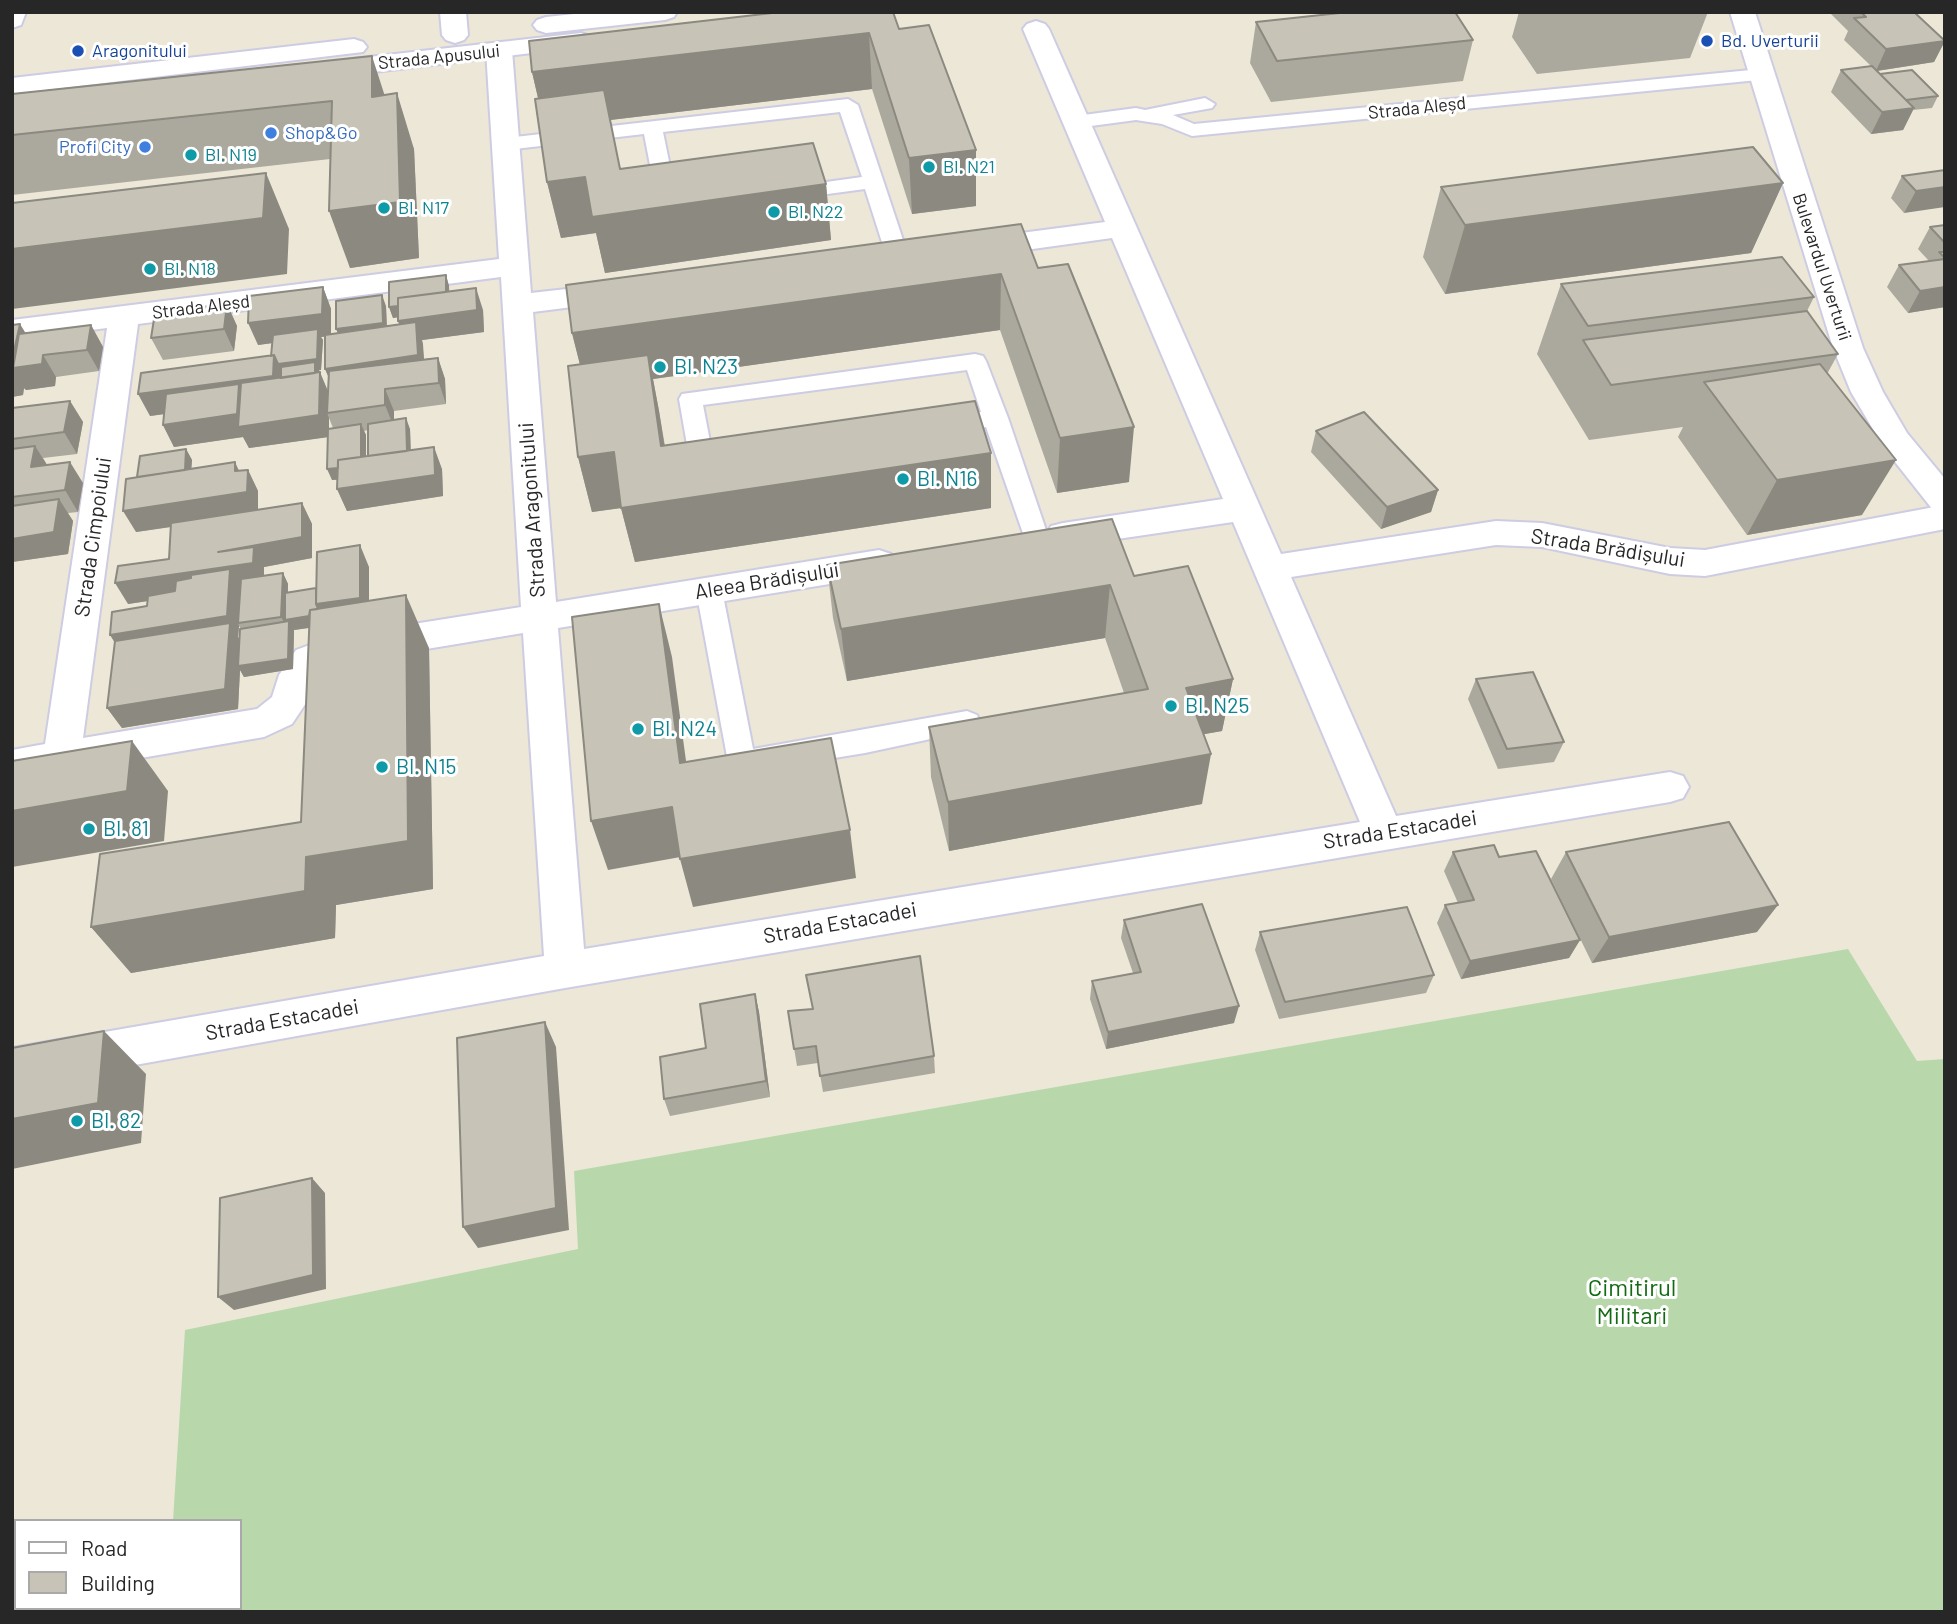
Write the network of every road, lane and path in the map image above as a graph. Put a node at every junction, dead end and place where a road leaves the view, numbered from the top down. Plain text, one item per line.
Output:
1 (14, 12) edge
2 (665, 12) edge
3 (1742, 12) edge
4 (12, 20) edge
5 (454, 24) edge
6 (690, 28) edge
7 (1036, 29) dead end
8 (499, 50) junction
9 (1761, 75) junction
10 (12, 86) edge
11 (12, 104) edge
12 (1205, 104) dead end
13 (1136, 114) junction
14 (1076, 122) junction
15 (653, 129) junction
16 (506, 144) junction
17 (872, 182) junction
18 (776, 195) edge
19 (682, 208) edge
20 (1122, 228) junction
21 (911, 256) joint
22 (514, 266) junction
23 (648, 289) edge
24 (517, 304) junction
25 (124, 316) junction
26 (12, 330) edge
27 (996, 418) junction
28 (915, 430) edge
29 (742, 456) edge
30 (1945, 502) edge
31 (1244, 508) junction
32 (1945, 517) edge
33 (1024, 541) joint
34 (914, 558) edge
35 (1270, 568) junction
36 (709, 590) junction
37 (540, 615) junction
38 (994, 716) edge
39 (62, 757) junction
40 (12, 765) edge
41 (1670, 787) dead end
42 (1384, 832) junction
43 (565, 970) junction
44 (12, 1069) edge

1 - 4 street
2 - 5 street, Strada Apusului
3 - 9 street, Bulevardul Uverturii
5 - 8 street
5 - 10 street, Strada Apusului
6 - 8 street, Strada Apusului
7 - 14 street
8 - 11 street, Strada Apusului
8 - 16 street, Strada Aragonitului
9 - 13 lane, Strada Aleșd
9 - 30 street, Bulevardul Uverturii
12 - 13 lane
13 - 14 lane, Strada Aleșd
14 - 20 street
15 - 16 lane
15 - 17 lane
15 - 19 lane
16 - 22 street, Strada Aragonitului
17 - 18 lane
17 - 21 lane
20 - 21 street
20 - 31 street
22 - 24 street, Strada Aragonitului
22 - 25 street, Strada Aleșd
23 - 24 street
24 - 37 street, Strada Aragonitului
25 - 26 street, Strada Aleșd
25 - 39 street, Strada Cimpoiului
27 - 28 lane
27 - 29 lane
27 - 33 lane
31 - 33 street
31 - 35 street
32 - 35 street, Strada Brădișului
34 - 36 street, Aleea Brădișului
35 - 42 street
36 - 37 street, Aleea Brădișului
36 - 38 lane
37 - 39 street, Aleea Brădișului
37 - 43 street, Strada Aragonitului
39 - 40 street, Aleea Brădișului
41 - 42 street, Strada Estacadei
42 - 43 street, Strada Estacadei
43 - 44 street, Strada Estacadei

